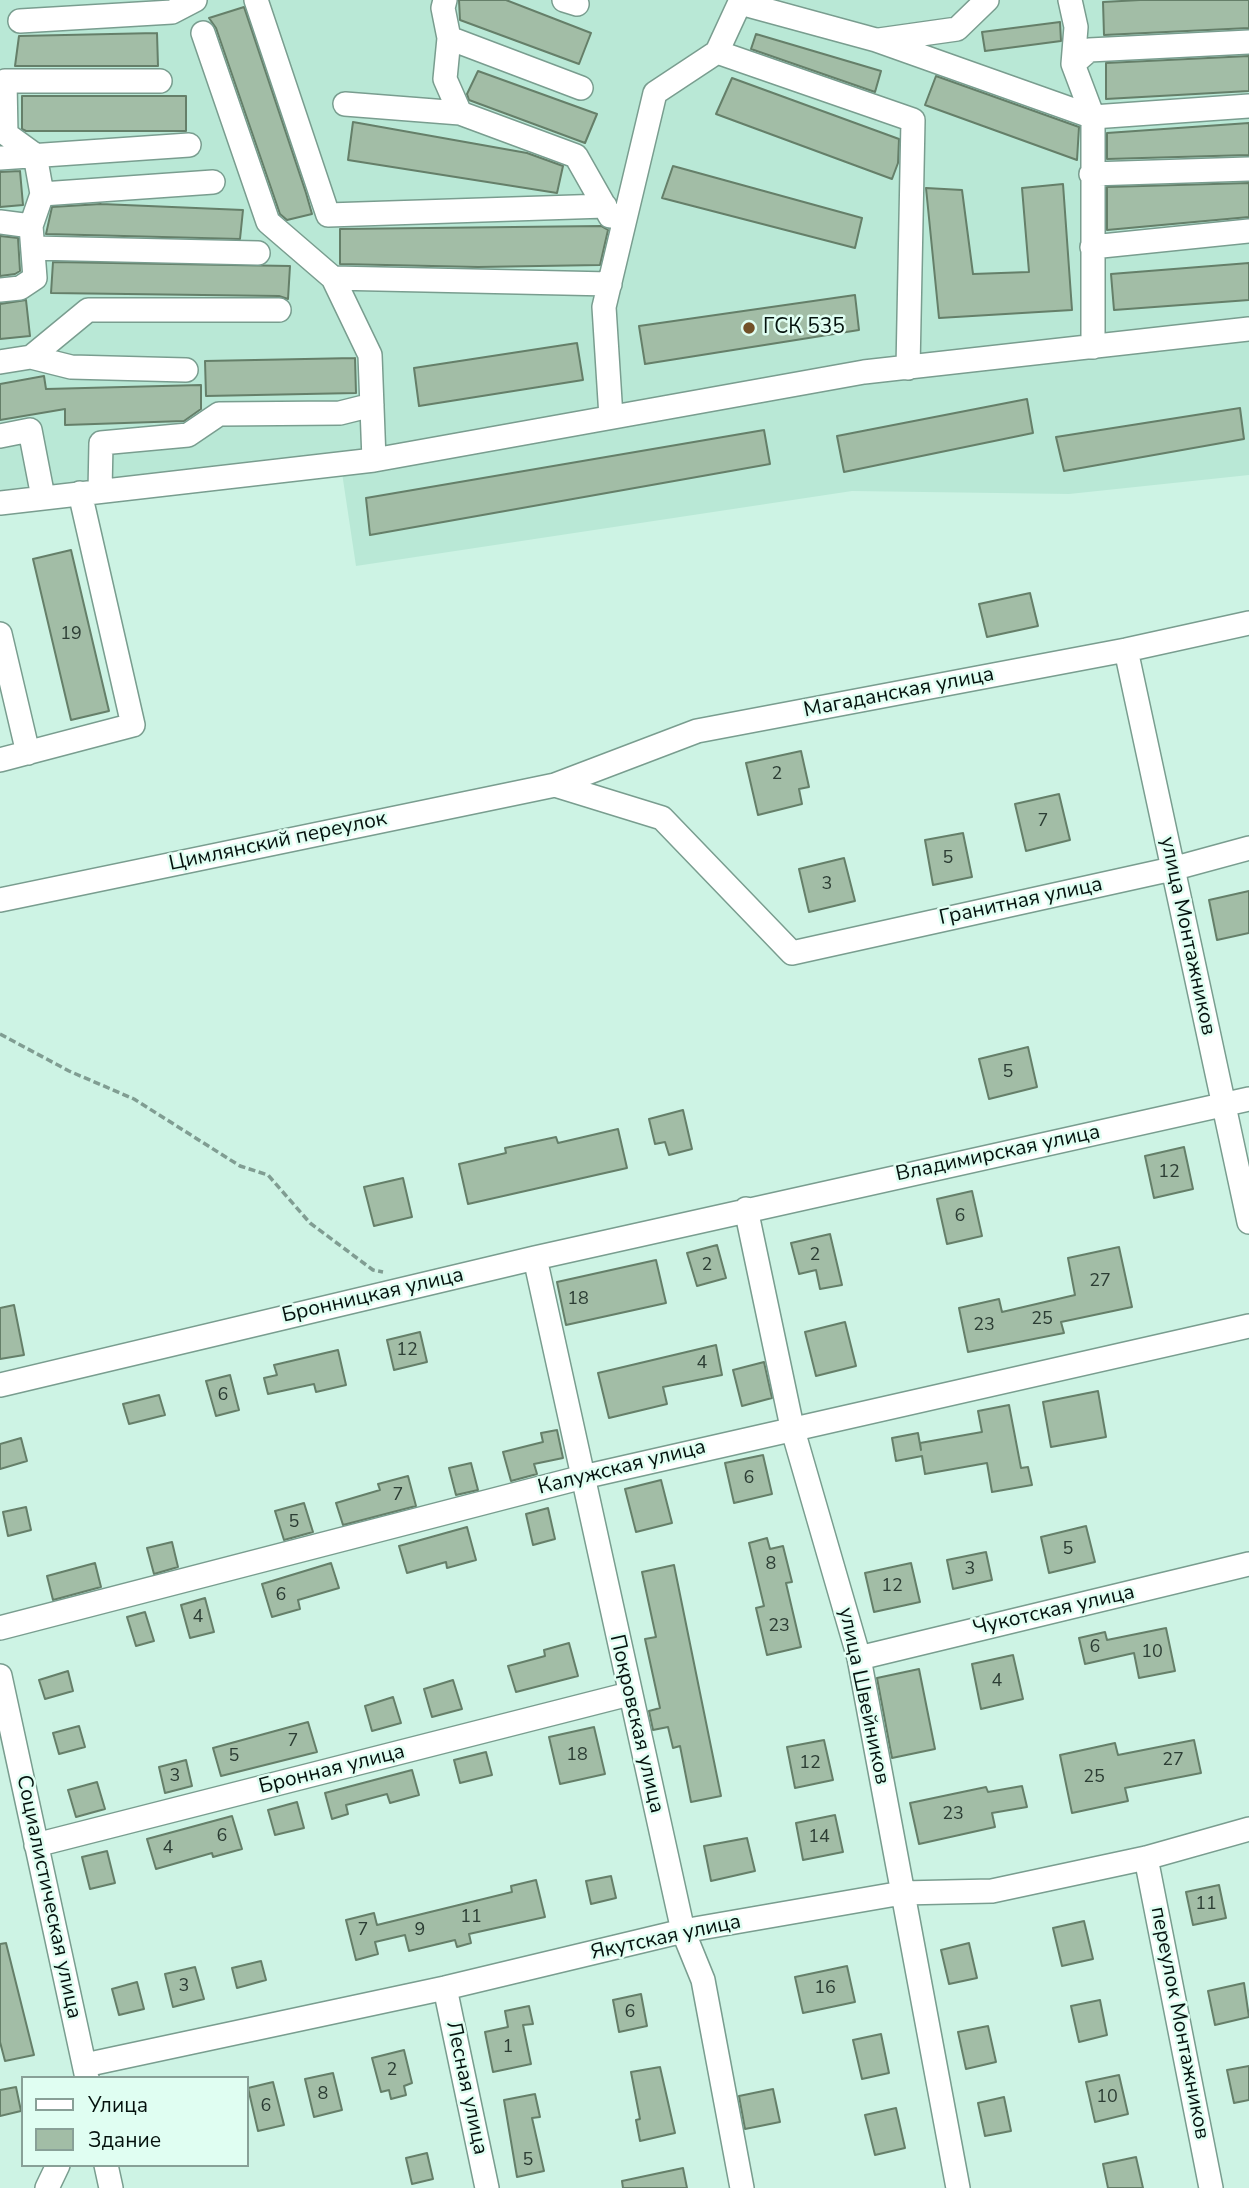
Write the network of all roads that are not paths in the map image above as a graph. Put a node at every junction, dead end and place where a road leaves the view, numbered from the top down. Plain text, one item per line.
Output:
1 (195, 0) edge
2 (257, 0) edge
3 (445, 0) edge
4 (987, 0) edge
5 (1070, 0) edge
6 (740, 2) edge
7 (20, 22) dead end
8 (203, 33) dead end
9 (449, 38) junction
10 (876, 40) junction
11 (1249, 42) edge
12 (717, 52) junction
13 (1073, 64) junction
14 (160, 81) dead end
15 (581, 88) dead end
16 (345, 104) dead end
17 (1249, 106) edge
18 (460, 113) junction
19 (1093, 117) junction
20 (189, 145) dead end
21 (35, 155) junction
22 (0, 158) edge
23 (1249, 169) edge
24 (1091, 174) junction
25 (213, 182) dead end
26 (42, 194) junction
27 (605, 206) junction
28 (0, 222) edge
29 (1249, 231) edge
30 (32, 237) junction
31 (622, 237) junction
32 (1092, 247) junction
33 (258, 253) dead end
34 (333, 278) junction
35 (610, 284) junction
36 (0, 290) edge
37 (279, 310) dead end
38 (1249, 329) edge
39 (1093, 347) junction
40 (31, 357) junction
41 (0, 362) edge
42 (908, 368) junction
43 (187, 370) dead end
44 (372, 405) junction
45 (611, 417) junction
46 (0, 436) edge
47 (374, 460) junction
48 (90, 492) junction
49 (43, 497) junction
50 (0, 503) edge
51 (1249, 622) edge
52 (0, 634) edge
53 (1126, 650) junction
54 (27, 753) junction
55 (0, 760) edge
56 (555, 785) junction
57 (1249, 848) edge
58 (1172, 869) junction
59 (0, 900) edge
60 (1249, 1099) edge
61 (1223, 1105) junction
62 (747, 1209) junction
63 (1249, 1222) edge
64 (535, 1258) junction
65 (1249, 1326) edge
66 (0, 1385) edge
67 (792, 1427) junction
68 (583, 1477) junction
69 (1249, 1564) edge
70 (0, 1628) edge
71 (859, 1658) junction
72 (0, 1676) edge
73 (629, 1694) junction
74 (1249, 1829) edge
75 (36, 1845) junction
76 (1146, 1858) junction
77 (902, 1893) junction
78 (683, 1931) junction
79 (445, 1988) junction
80 (86, 2071) edge
81 (57, 2167) edge
82 (106, 2167) edge
83 (47, 2188) edge
84 (111, 2188) edge
85 (487, 2188) edge
86 (742, 2188) edge
87 (958, 2188) edge
88 (1211, 2188) edge

1 - 7 street
2 - 27 street
3 - 9 street
4 - 10 street
5 - 13 street
6 - 10 street
6 - 12 street
8 - 34 street
9 - 15 street
9 - 18 street
10 - 19 street
11 - 13 street
12 - 31 street
12 - 42 street
13 - 19 street
14 - 21 street
16 - 18 street
17 - 19 street
18 - 27 street
19 - 24 street
20 - 21 street
21 - 22 street
21 - 26 street
23 - 24 street
24 - 32 street
25 - 26 street
26 - 30 street
27 - 31 street
28 - 30 street
29 - 32 street
30 - 33 street
30 - 36 street
31 - 35 street
32 - 39 street
34 - 35 street
34 - 44 street
35 - 45 street
37 - 40 street
38 - 39 street
39 - 42 street
40 - 41 street
40 - 43 street
42 - 45 street
44 - 47 street
44 - 48 street
45 - 47 street
46 - 49 street
47 - 48 street
48 - 49 street
48 - 54 street
49 - 50 street
51 - 53 street, Магаданская улица
52 - 54 street
53 - 56 street, Магаданская улица
53 - 58 street, улица Монтажников
54 - 55 street
56 - 58 street, Гранитная улица
56 - 59 street, Цимлянский переулок
57 - 58 street, Гранитная улица
58 - 61 street, улица Монтажников
60 - 61 street, Владимирская улица
61 - 62 street, Владимирская улица
61 - 63 street, улица Монтажников
62 - 64 street, Бронницкая улица
62 - 67 street, улица Швейников
64 - 66 street, Бронницкая улица
64 - 68 street, Покровская улица
65 - 67 street, Калужская улица
67 - 68 street, Калужская улица
67 - 71 street, улица Швейников
68 - 70 street, Калужская улица
68 - 73 street, Покровская улица
69 - 71 street, Чукотская улица
71 - 77 street, улица Швейников
72 - 75 street, Социалистическая улица
73 - 75 street, Бронная улица
73 - 78 street, Покровская улица
74 - 76 street, Якутская улица
75 - 80 street, Социалистическая улица
76 - 77 street, Якутская улица
76 - 88 street, переулок Монтажников
77 - 78 street, Якутская улица
77 - 87 street, улица Швейников
78 - 79 street, Якутская улица
78 - 86 street, Покровская улица
79 - 80 street, Якутская улица
79 - 85 street, Лесная улица
81 - 83 street
82 - 84 street

